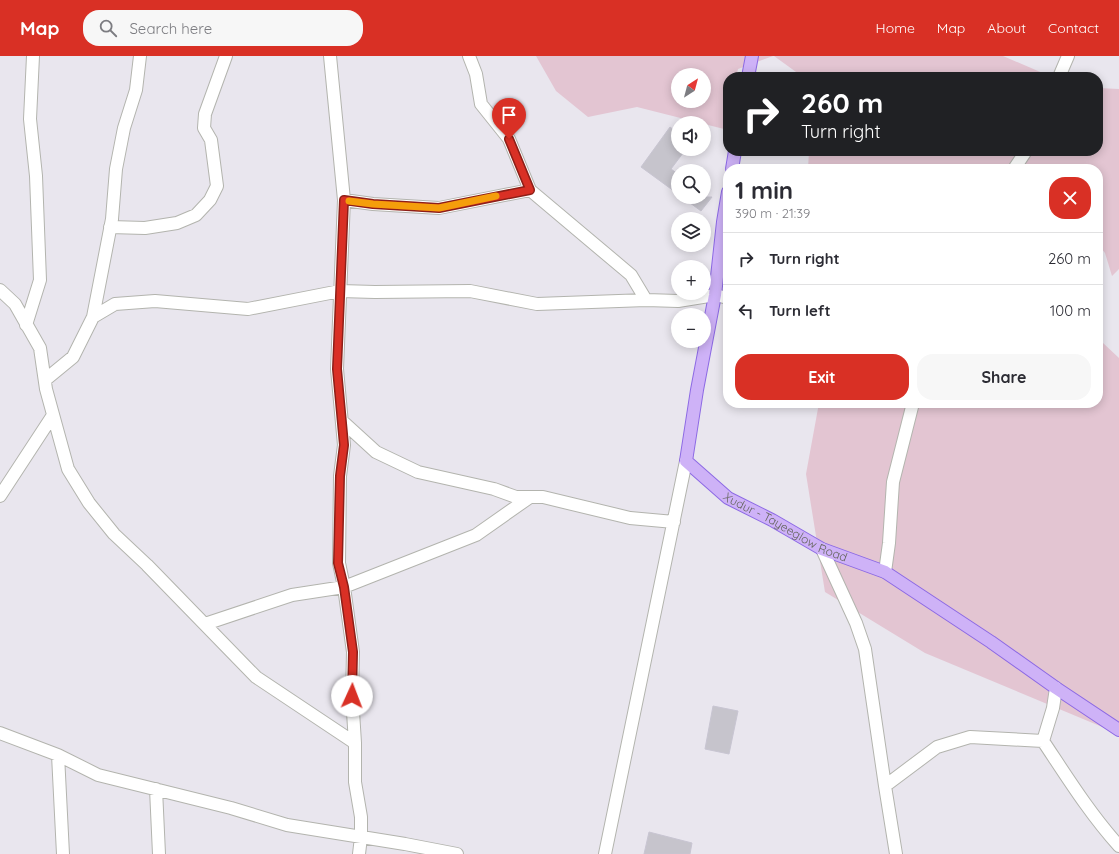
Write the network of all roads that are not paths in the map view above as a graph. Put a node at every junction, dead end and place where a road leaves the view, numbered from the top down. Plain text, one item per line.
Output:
1 (34, 56) edge
2 (140, 56) edge
3 (226, 56) edge
4 (330, 56) edge
5 (469, 56) edge
6 (752, 56) edge
7 (1068, 56) edge
8 (749, 72) edge
9 (1061, 72) edge
10 (530, 190) junction
11 (344, 200) junction
12 (723, 222) edge
13 (110, 228) junction
14 (0, 290) edge
15 (340, 291) junction
16 (715, 295) junction
17 (723, 297) edge
18 (646, 300) junction
19 (93, 317) junction
20 (26, 325) junction
21 (45, 380) junction
22 (912, 408) edge
23 (53, 415) junction
24 (342, 420) junction
25 (686, 461) junction
26 (0, 496) edge
27 (530, 497) junction
28 (674, 522) junction
29 (822, 549) junction
30 (885, 572) junction
31 (344, 587) junction
32 (205, 624) junction
33 (1056, 688) junction
34 (1119, 730) edge
35 (0, 733) edge
36 (1043, 741) junction
37 (355, 744) junction
38 (58, 755) junction
39 (885, 786) junction
40 (156, 789) junction
41 (361, 837) junction
42 (1119, 846) edge
43 (63, 854) edge
44 (159, 854) edge
45 (358, 854) edge
46 (457, 854) edge
47 (605, 854) edge
48 (896, 854) edge

1 - 20 street
2 - 13 street
3 - 13 street
4 - 11 street
5 - 10 street
6 - 8 main road
7 - 9 street
10 - 11 street
10 - 18 street
11 - 15 street
12 - 16 main road
13 - 19 street
14 - 20 street
15 - 18 street
15 - 19 street
15 - 24 street
16 - 17 street
16 - 18 street
16 - 25 main road
19 - 21 street
20 - 21 street
21 - 23 street
22 - 30 street
23 - 26 street
23 - 32 street
24 - 27 street
24 - 31 street
25 - 28 street
25 - 29 main road, Xudur - Tayeeglow Road
27 - 28 street
27 - 31 street
28 - 47 street
29 - 30 main road, Xudur - Tayeeglow Road
29 - 39 street
30 - 33 main road, Xudur - Tayeeglow Road
31 - 32 street
31 - 37 street
32 - 37 street
33 - 34 main road, Xudur - Tayeeglow Road
33 - 36 street
35 - 38 street
36 - 39 street
36 - 42 street
37 - 41 street
38 - 40 street
38 - 43 street
39 - 48 street
40 - 41 street
40 - 44 street
41 - 45 street
41 - 46 street

